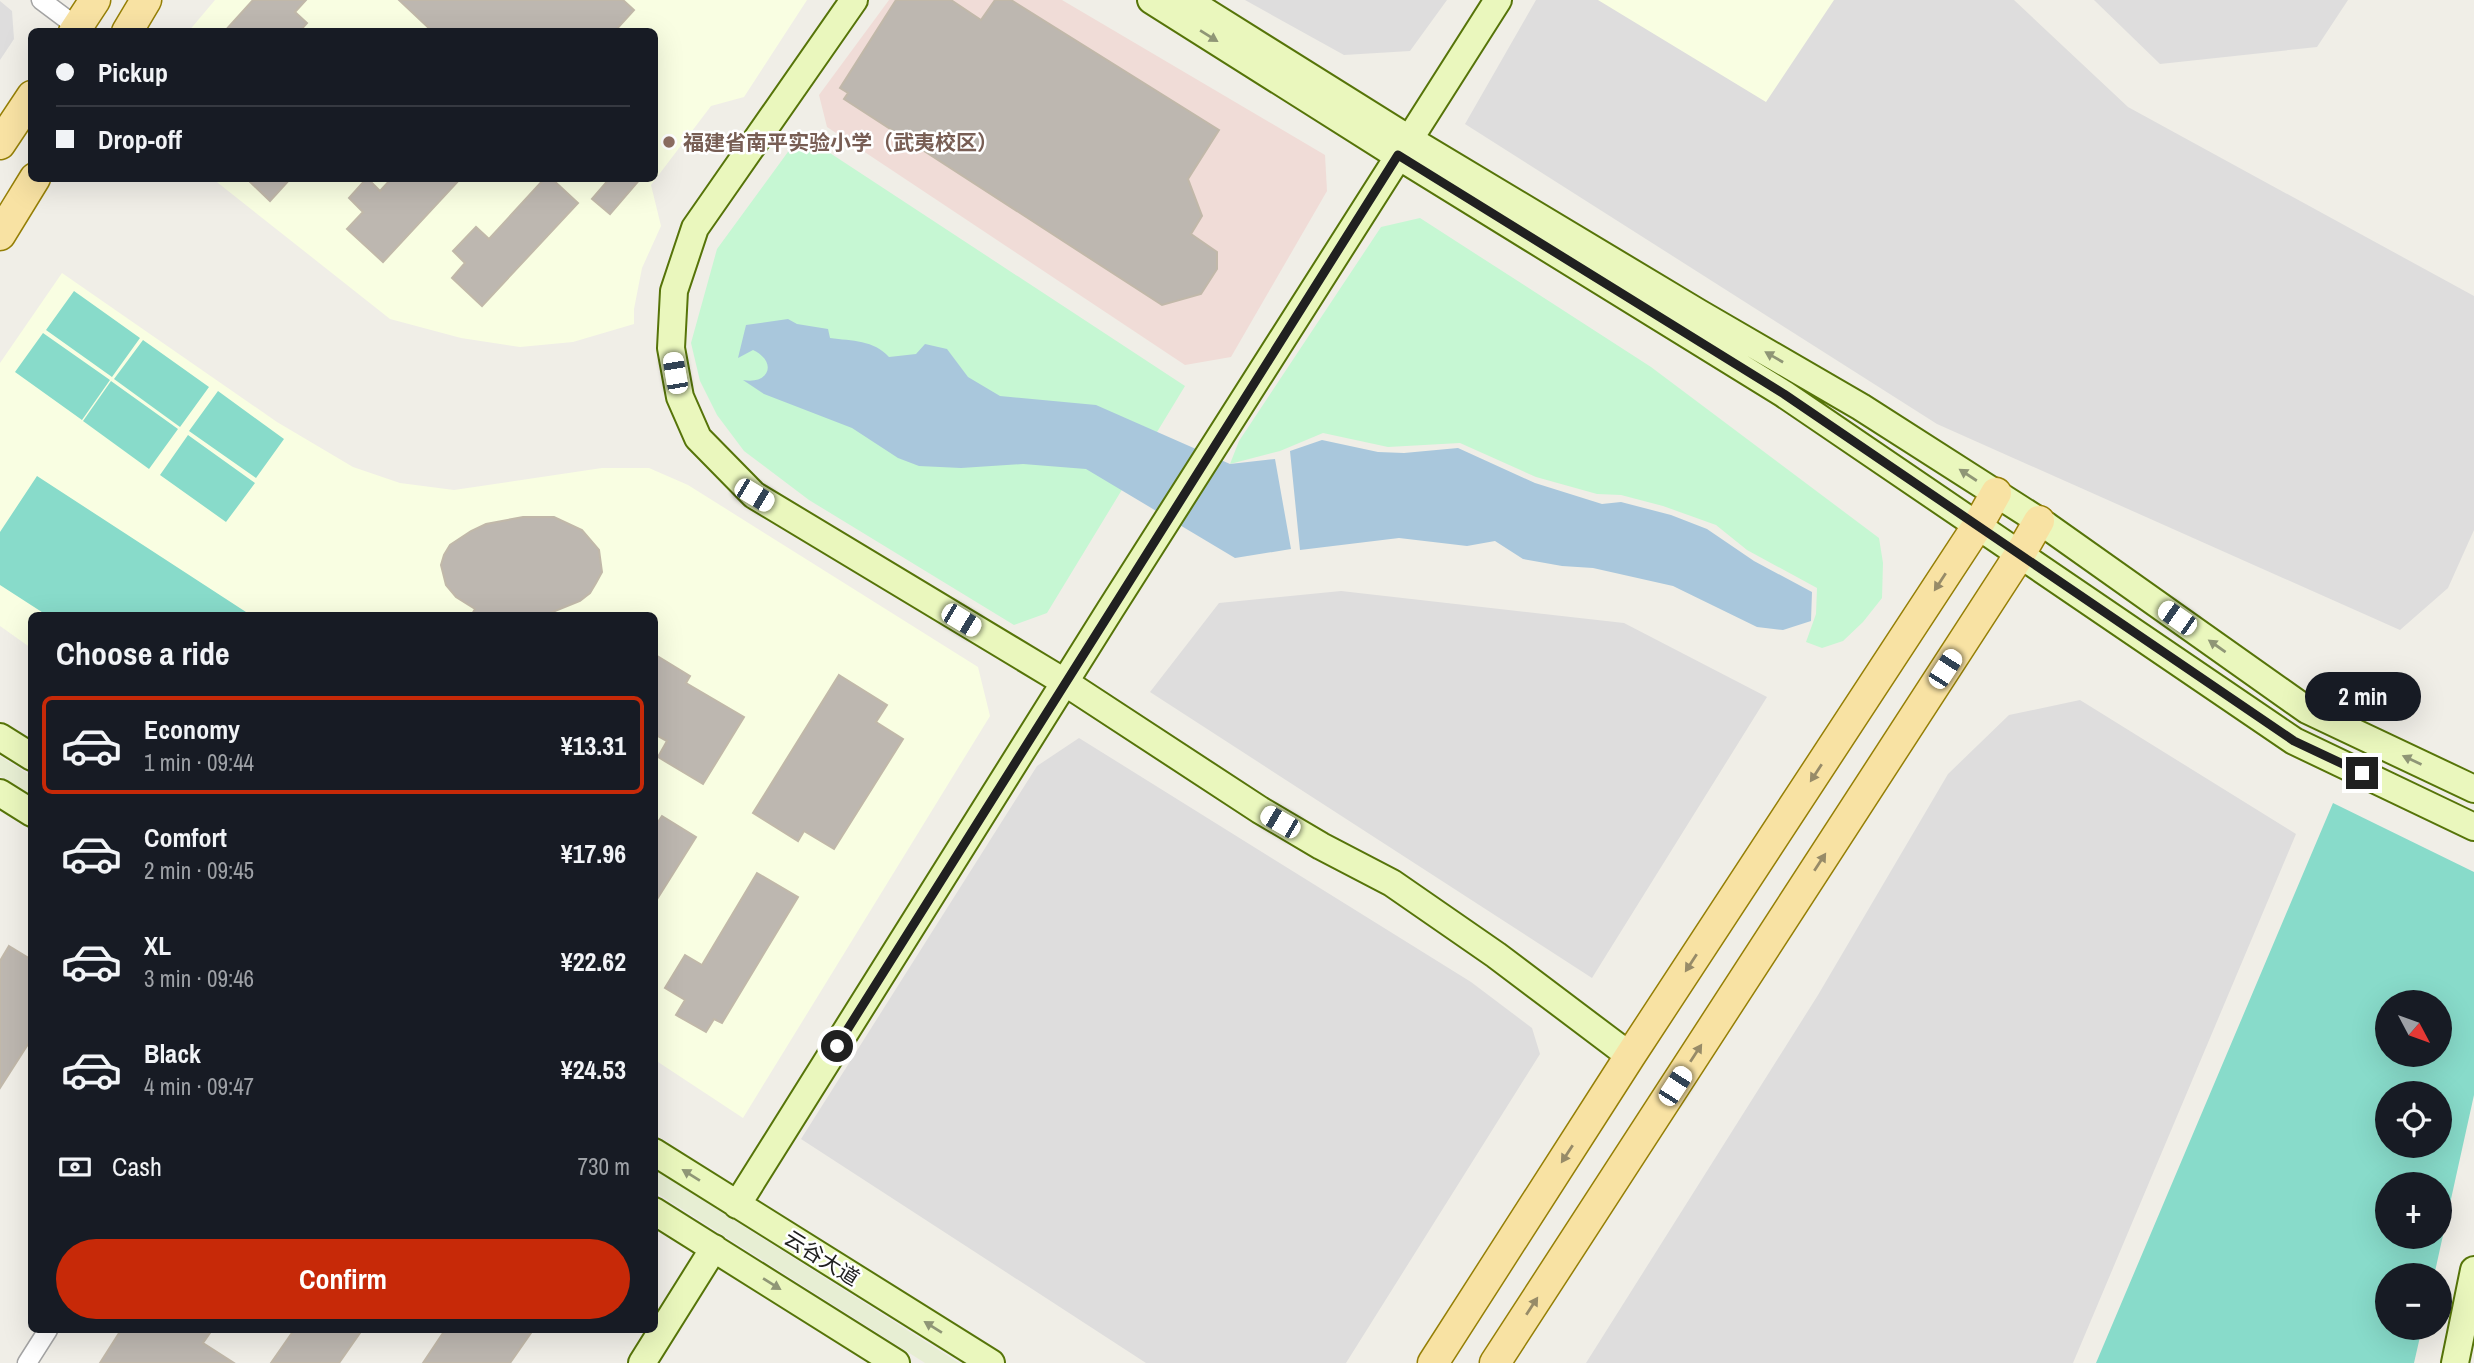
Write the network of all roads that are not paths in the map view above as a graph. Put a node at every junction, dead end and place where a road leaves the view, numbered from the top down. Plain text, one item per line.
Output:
1 (41, 0) edge
2 (94, 0) edge
3 (146, 0) edge
4 (854, 0) edge
5 (1151, 0) edge
6 (1186, 0) edge
7 (1481, 0) edge
8 (1498, 0) edge
9 (74, 28) edge
10 (76, 28) edge
11 (129, 28) edge
12 (28, 102) edge
13 (0, 144) edge
14 (1398, 144) junction
15 (33, 182) edge
16 (0, 235) edge
17 (1996, 493) junction
18 (2039, 521) junction
19 (1978, 525) junction
20 (2020, 554) junction
21 (1060, 679) junction
22 (0, 737) edge
23 (28, 754) edge
24 (2474, 789) edge
25 (0, 793) edge
26 (28, 810) edge
27 (2474, 827) edge
28 (1630, 1056) junction
29 (658, 1155) edge
30 (732, 1201) junction
31 (658, 1213) edge
32 (707, 1244) junction
33 (2474, 1270) edge
34 (658, 1307) edge
35 (46, 1333) edge
36 (642, 1333) edge
37 (27, 1363) edge
38 (623, 1363) edge
39 (642, 1363) edge
40 (896, 1363) edge
41 (991, 1363) edge
42 (1433, 1363) edge
43 (1495, 1363) edge
44 (2455, 1363) edge

1 - 9 street
2 - 10 main road
3 - 11 main road
4 - 21 main road
5 -> 14 main road
6 - 14 main road
7 - 14 main road
8 - 14 main road
12 - 13 main road
17 -> 14 main road
14 - 19 main road
14 - 21 main road
15 - 16 main road
17 - 18 main road
17 - 19 main road
18 - 20 main road
24 -> 18 main road
19 - 20 main road
19 -> 28 main road
20 - 27 main road
43 -> 20 main road
21 - 28 main road
21 - 30 main road
22 - 23 main road
25 - 26 main road
28 -> 42 main road
30 -> 29 main road, 云谷大道
41 -> 30 main road, 云谷大道
31 - 32 main road
32 - 34 main road
32 - 39 main road
32 -> 40 main road
33 - 44 main road
35 - 37 street
36 - 38 main road

